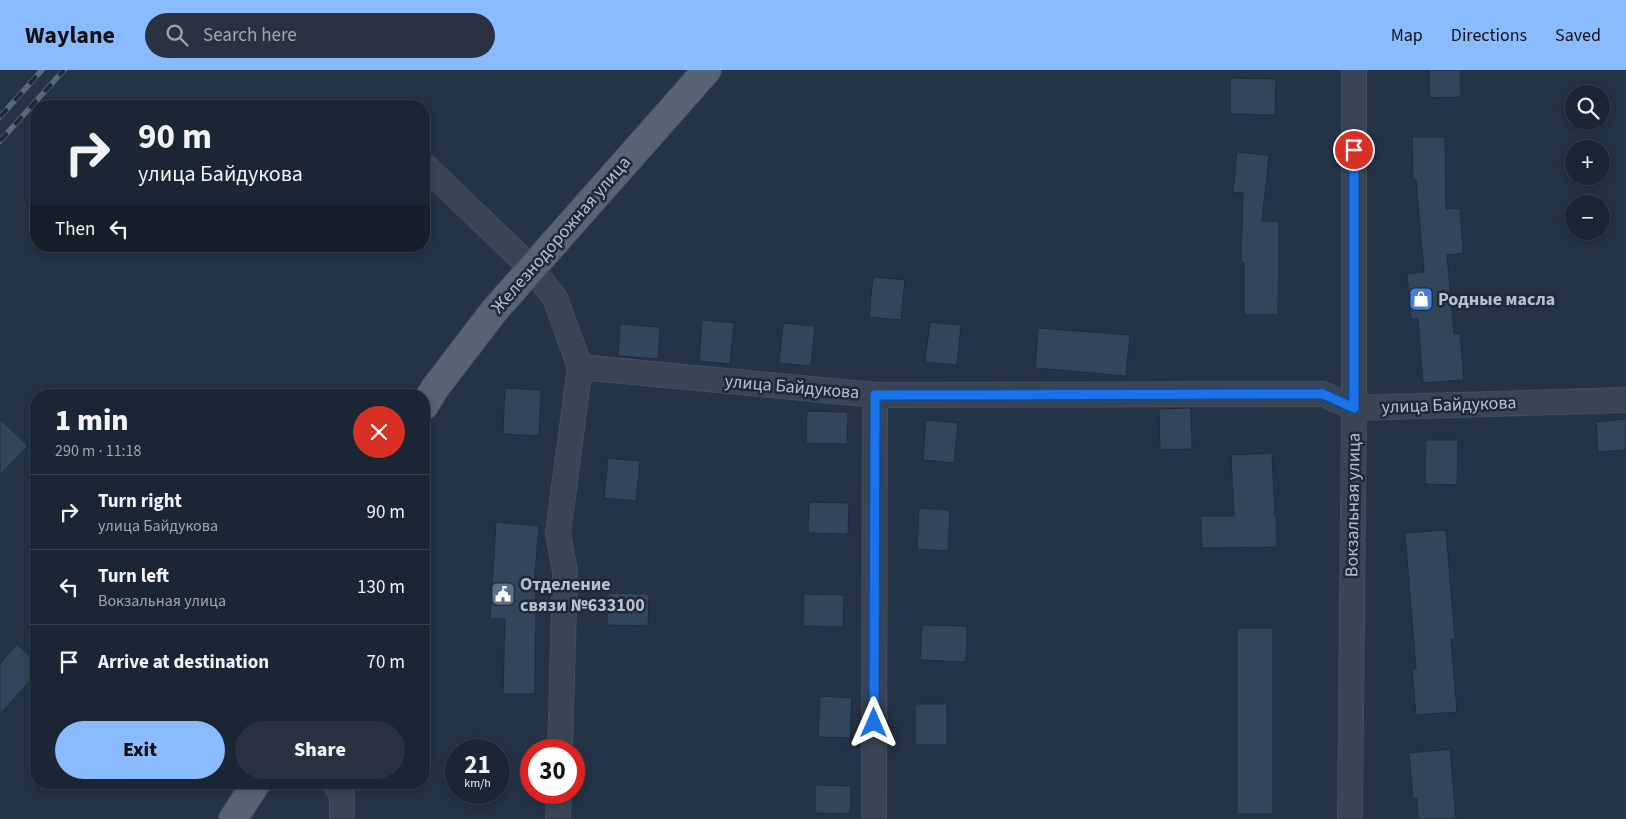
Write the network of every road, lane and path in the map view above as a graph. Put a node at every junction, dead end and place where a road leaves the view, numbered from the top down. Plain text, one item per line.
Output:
1 (707, 70) edge
2 (1354, 70) edge
3 (430, 171) edge
4 (532, 269) junction
5 (580, 367) junction
6 (875, 395) junction
7 (430, 396) edge
8 (1626, 400) edge
9 (1354, 408) junction
10 (560, 739) edge
11 (252, 789) edge
12 (339, 789) edge
13 (559, 804) edge
14 (233, 819) edge
15 (342, 819) edge
16 (558, 819) edge
17 (874, 819) edge
18 (1350, 819) edge

1 - 4 main road, Железнодорожная улица
2 - 9 street, Вокзальная улица
3 - 4 street
4 - 5 street
4 - 7 main road, Железнодорожная улица
5 - 6 street, улица Байдукова
5 - 10 street
6 - 9 street, улица Байдукова
6 - 17 street
8 - 9 street, улица Байдукова
9 - 18 street, Вокзальная улица
11 - 14 main road
12 - 15 street
13 - 16 street

